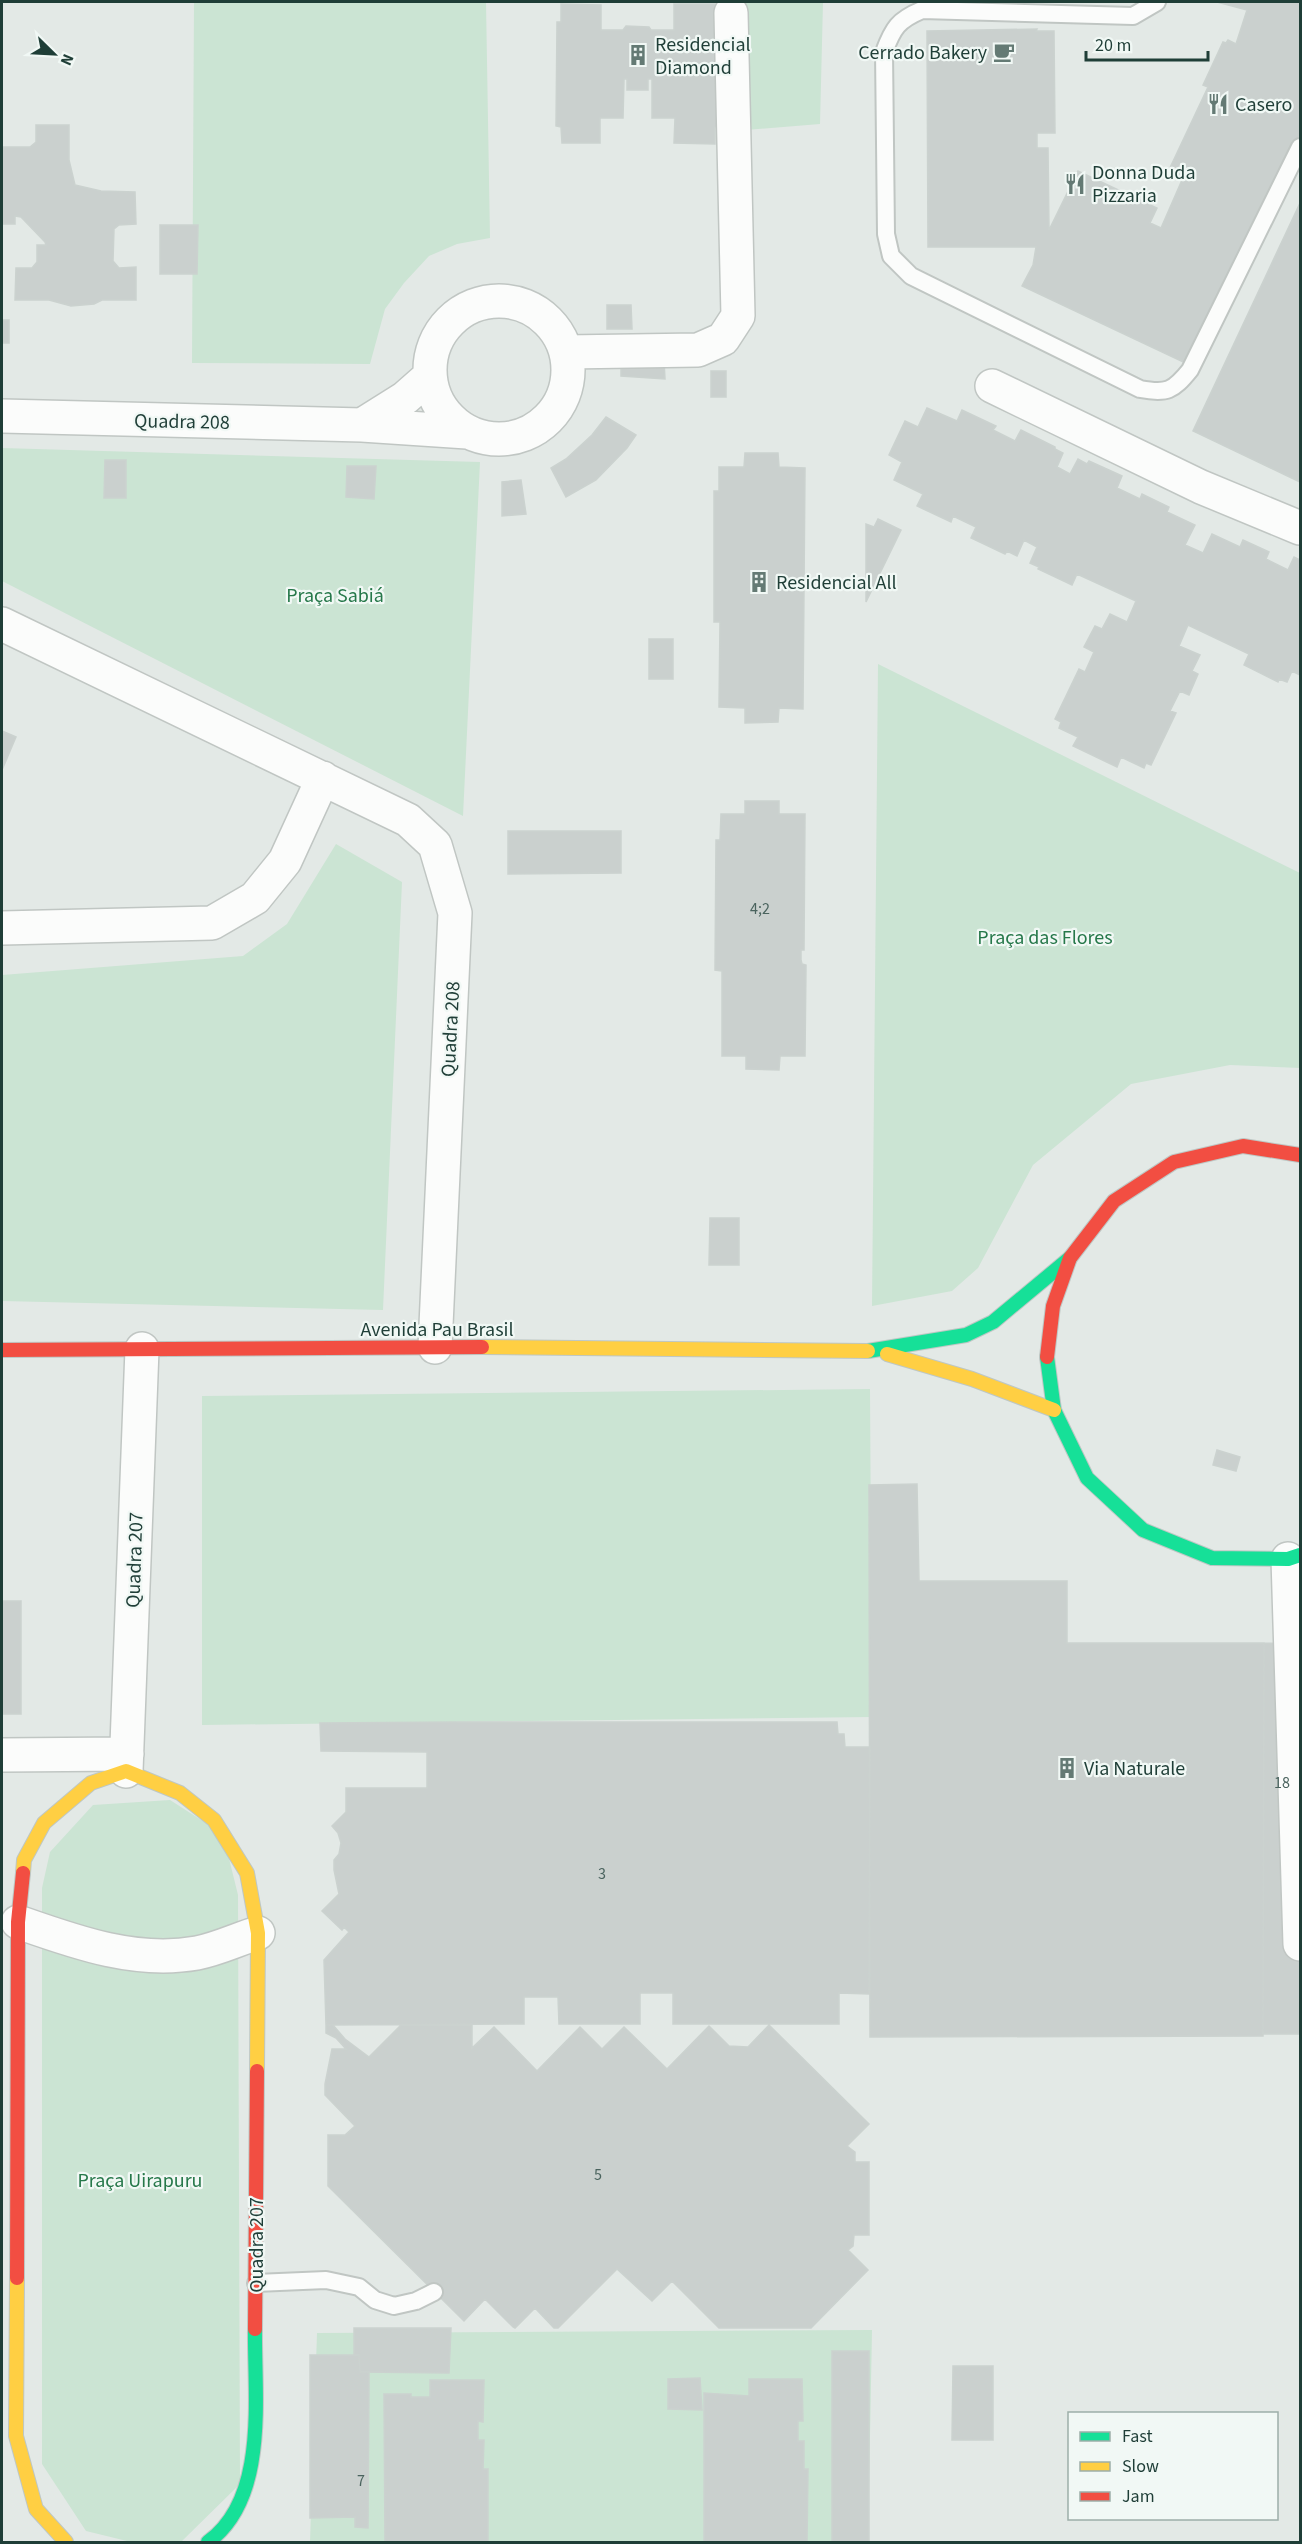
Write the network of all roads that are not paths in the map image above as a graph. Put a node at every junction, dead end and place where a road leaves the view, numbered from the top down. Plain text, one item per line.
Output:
1 (1158, 2) edge
2 (730, 13) dead end
3 (1300, 147) edge
4 (566, 352) junction
5 (430, 376) junction
6 (992, 386) dead end
7 (2, 417) edge
8 (362, 425) junction
9 (467, 432) junction
10 (1300, 528) edge
11 (2, 624) edge
12 (324, 778) junction
13 (2, 928) edge
14 (1300, 1155) edge
15 (1070, 1258) junction
16 (435, 1347) junction
17 (142, 1349) junction
18 (2, 1350) edge
19 (873, 1351) junction
20 (1054, 1410) junction
21 (1294, 1557) edge
22 (2, 1755) edge
23 (126, 1762) junction
24 (18, 1922) junction
25 (258, 1933) junction
26 (1300, 1944) edge
27 (256, 2283) junction
28 (434, 2292) dead end
29 (9, 2437) edge
30 (66, 2542) edge
31 (208, 2542) edge

1 - 3 lane
2 - 4 street
4 - 5 street
4 - 9 street
5 - 8 street
5 - 9 street
6 - 10 street
7 - 8 street, Quadra 208
8 - 9 street, Quadra 208
11 - 12 street, Quadra 208
12 - 13 street
12 - 16 street, Quadra 208
14 - 15 street
15 - 19 street, Avenida Pau Brasil
15 - 20 street
16 - 17 street, Avenida Pau Brasil
16 - 19 street, Avenida Pau Brasil
17 - 18 street, Avenida Pau Brasil
17 - 23 street, Quadra 207
19 - 20 street, Avenida Pau Brasil
20 - 21 street
21 - 26 street
22 - 23 street
23 - 24 street
23 - 25 street, Quadra 207
24 - 25 street
24 - 29 street
25 - 27 street, Quadra 207
27 - 28 lane
27 - 31 street, Quadra 207
29 - 30 street

